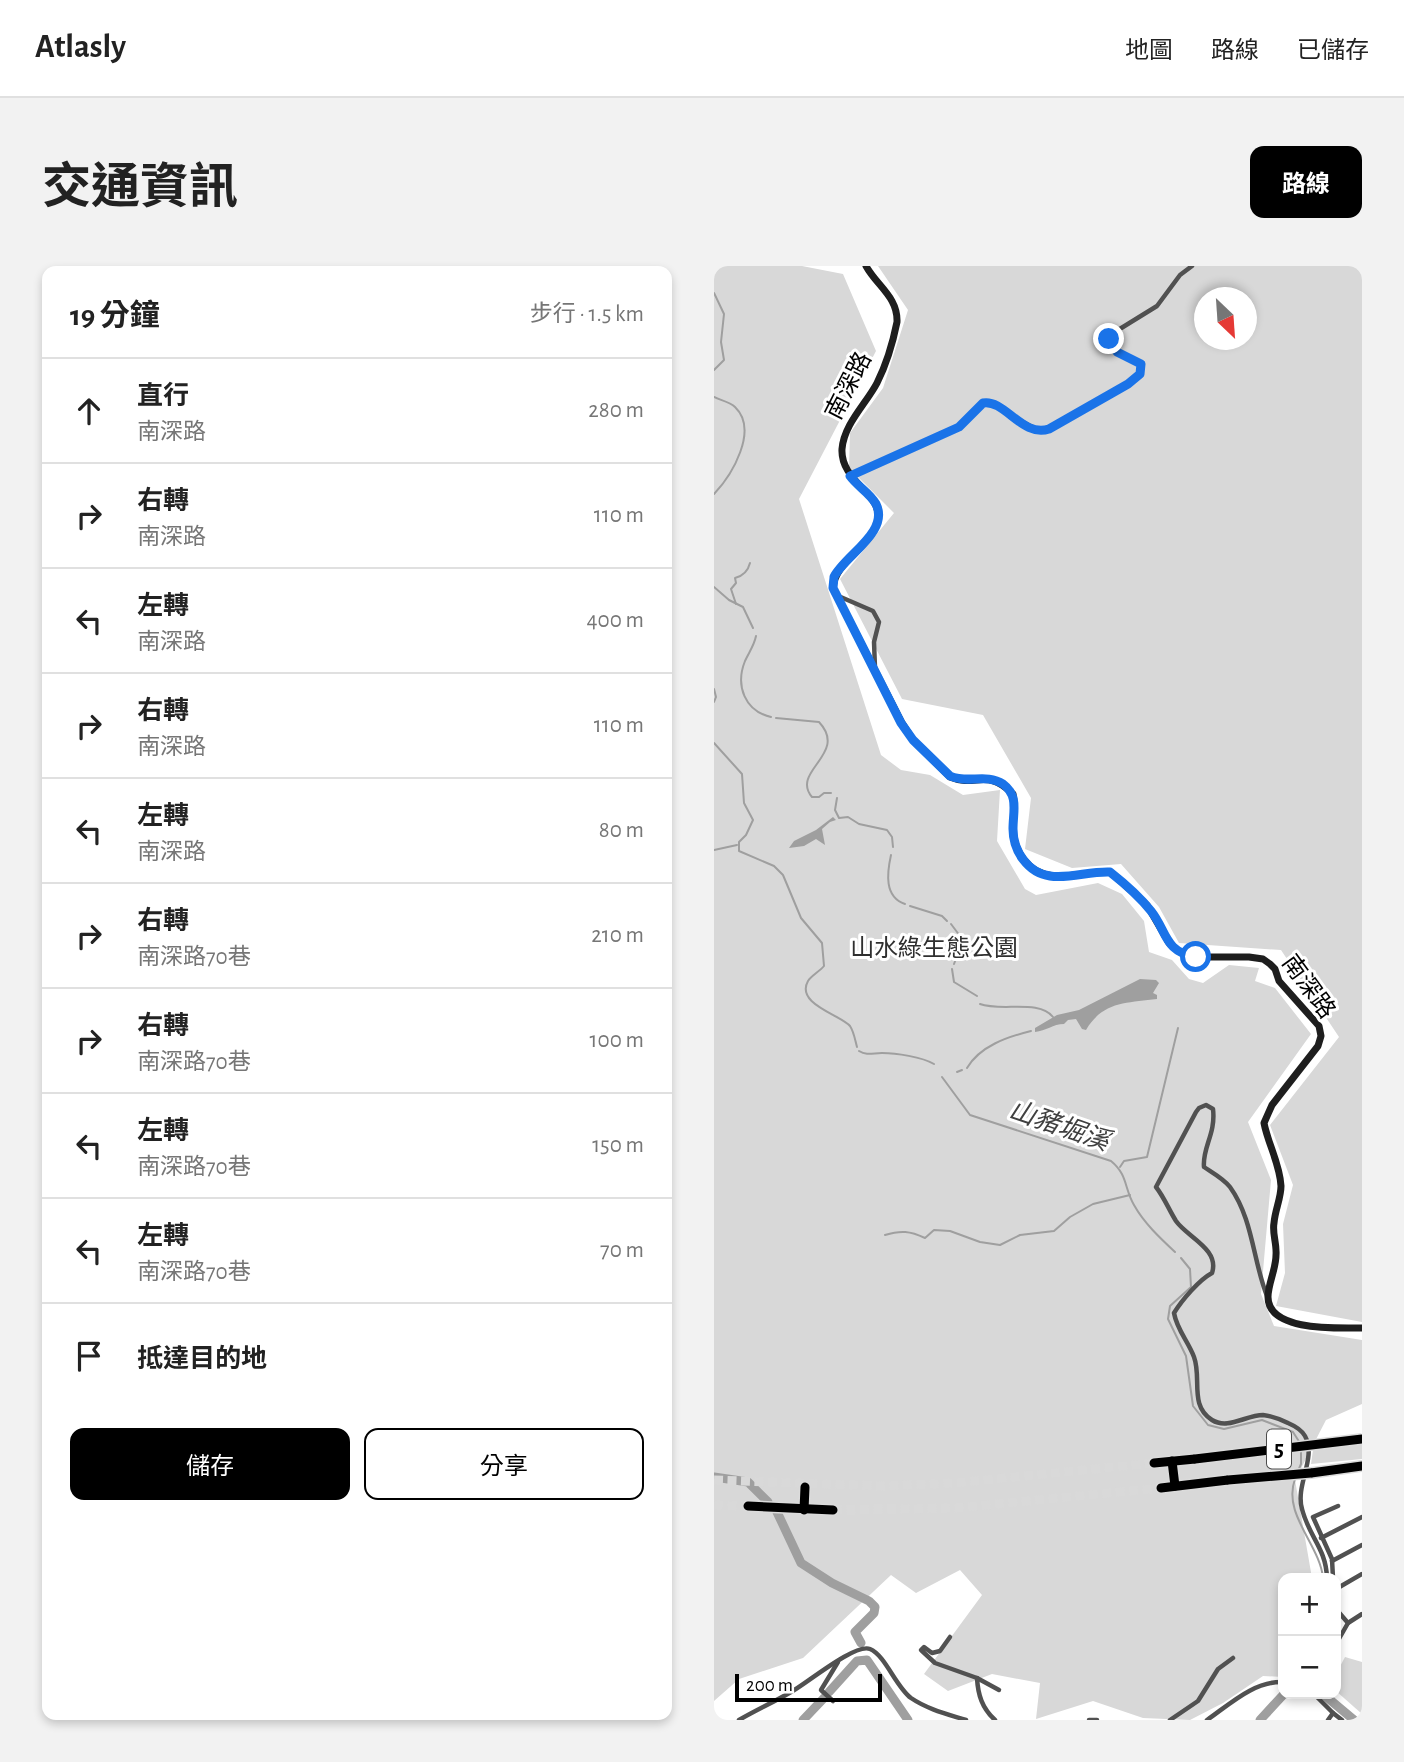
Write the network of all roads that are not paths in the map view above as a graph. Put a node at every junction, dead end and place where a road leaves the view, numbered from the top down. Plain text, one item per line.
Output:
1 (866, 266) edge
2 (1192, 266) edge
3 (850, 476) junction
4 (836, 594) junction
5 (876, 672) junction
6 (1268, 1297) junction
7 (1362, 1328) edge
8 (1362, 1439) edge
9 (1172, 1461) junction
10 (1154, 1462) tunnel mouth
11 (1362, 1466) edge
12 (1362, 1473) edge
13 (1311, 1474) junction
14 (1175, 1486) junction
15 (806, 1488) dead end
16 (1161, 1488) tunnel mouth
17 (748, 1506) tunnel mouth
18 (1338, 1506) dead end
19 (804, 1510) junction
20 (833, 1510) tunnel mouth
21 (1362, 1517) edge
22 (1321, 1538) junction
23 (1362, 1545) edge
24 (1332, 1561) junction
25 (1326, 1573) edge
26 (1333, 1573) edge
27 (1362, 1574) edge
28 (1341, 1586) edge
29 (1341, 1615) edge
30 (1362, 1615) edge
31 (1348, 1623) junction
32 (1341, 1636) edge
33 (950, 1637) dead end
34 (1233, 1658) dead end
35 (838, 1662) junction
36 (977, 1678) junction
37 (1278, 1682) edge
38 (999, 1690) dead end
39 (1319, 1699) edge
40 (833, 1701) dead end
41 (1333, 1713) junction
42 (739, 1720) edge
43 (966, 1720) edge
44 (995, 1720) edge
45 (1089, 1720) edge
46 (1097, 1720) edge
47 (1170, 1720) edge
48 (1207, 1720) edge
49 (1328, 1720) edge
50 (1342, 1720) edge

1 - 3 main road, 南深路
2 - 3 street
3 - 4 main road
4 - 5 main road, 南深路
4 - 5 street
5 - 6 main road, 南深路
6 - 7 main road
6 - 25 street
8 - 9 highway, 5, bridge
9 - 10 highway, 5
9 - 14 highway
11 - 13 highway
12 - 13 highway
13 - 14 highway, 5, bridge
14 - 16 highway, 5
15 - 19 highway
17 - 19 highway
18 - 22 street
19 - 20 highway
21 - 22 street
22 - 24 street
23 - 24 street
24 - 26 street
27 - 28 street
29 - 31 street
30 - 31 street
31 - 32 street
33 - 36 street
34 - 47 street
35 - 40 street
35 - 42 street
35 - 43 street
36 - 38 street
36 - 44 street
37 - 48 street
39 - 41 street
41 - 49 street
41 - 50 street
45 - 46 street

